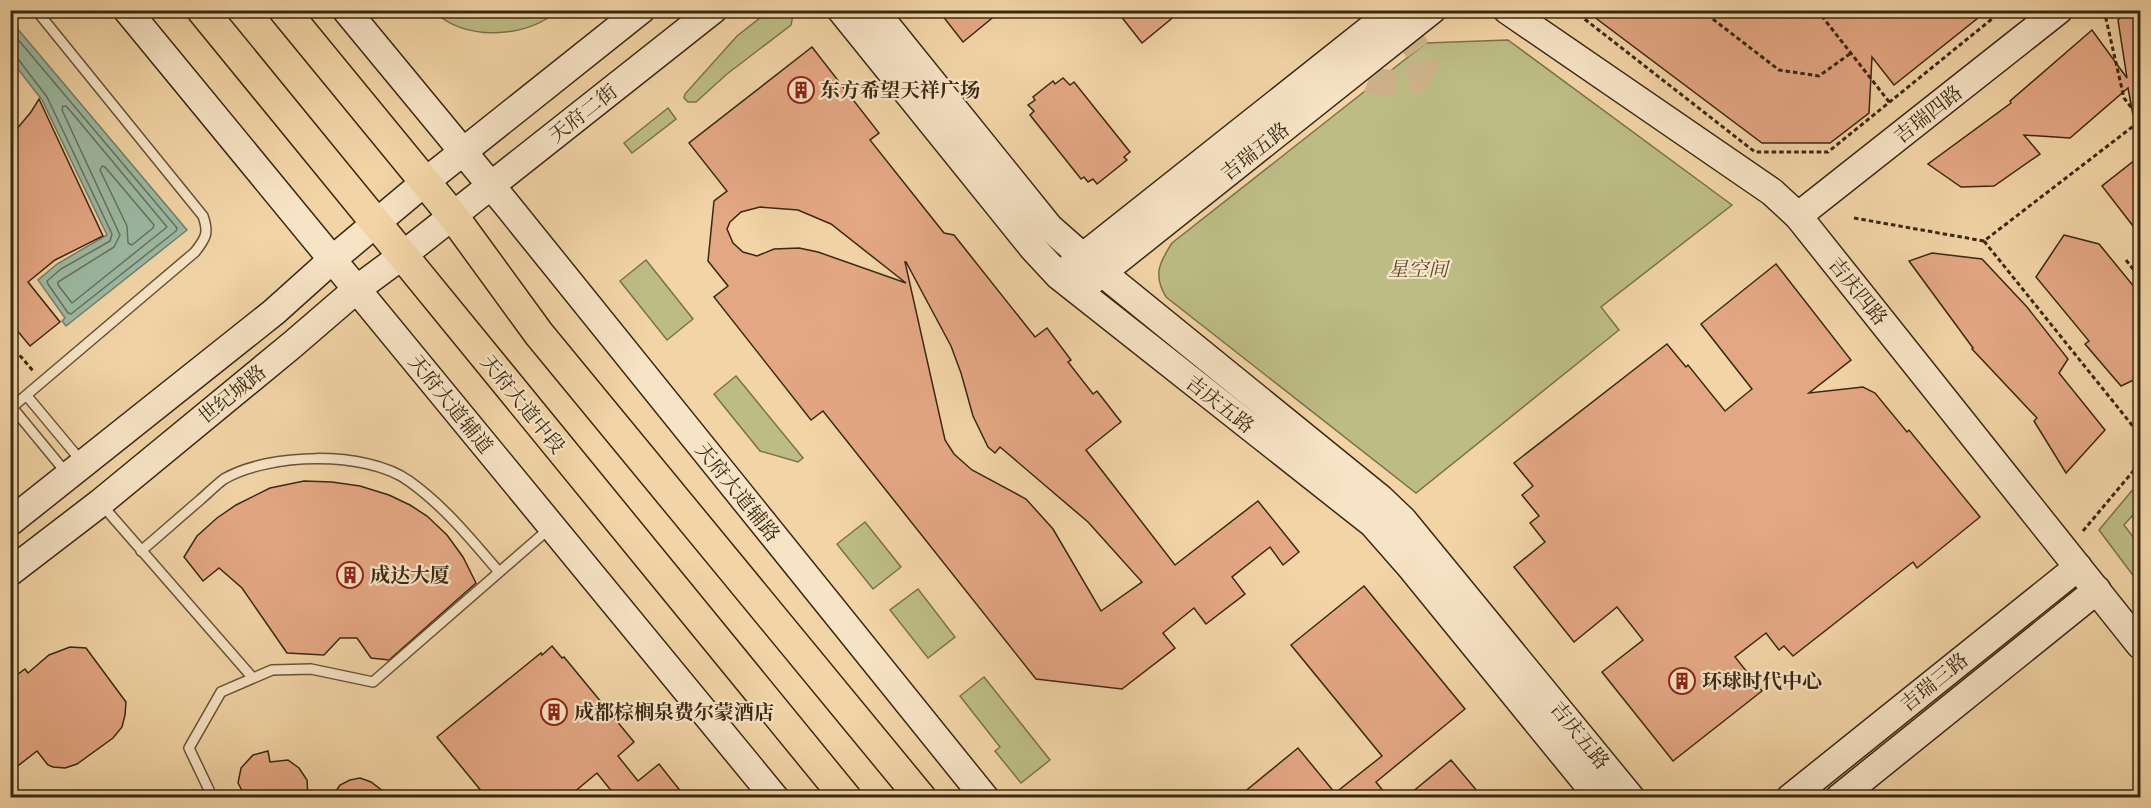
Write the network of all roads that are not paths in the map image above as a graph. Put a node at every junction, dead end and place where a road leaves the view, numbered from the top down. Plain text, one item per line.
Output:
1 (36, 10) edge
2 (128, 10) edge
3 (202, 10) edge
4 (284, 10) edge
5 (346, 10) edge
6 (641, 10) edge
7 (713, 10) edge
8 (841, 10) edge
9 (874, 10) edge
10 (1394, 10) edge
11 (1432, 10) edge
12 (1506, 10) edge
13 (2059, 10) edge
14 (463, 152) junction
15 (425, 182) junction
16 (491, 186) junction
17 (453, 216) junction
18 (1798, 216) junction
19 (376, 223) junction
20 (404, 255) junction
21 (333, 259) junction
22 (1092, 265) junction
23 (1069, 284) junction
24 (357, 289) junction
25 (27, 396) junction
26 (11, 408) edge
27 (76, 470) junction
28 (100, 503) junction
29 (10, 522) edge
30 (552, 527) junction
31 (141, 551) junction
32 (2078, 567) junction
33 (10, 572) edge
34 (499, 572) junction
35 (2097, 590) junction
36 (2140, 645) edge
37 (252, 677) junction
38 (203, 798) edge
39 (776, 798) edge
40 (846, 798) edge
41 (921, 798) edge
42 (985, 798) edge
43 (1599, 798) edge
44 (1631, 798) edge
45 (1790, 798) edge
46 (1839, 798) edge

1 - 25 lane
2 - 21 street, 天府大道辅道
3 - 19 main road, 天府大道中段
4 - 15 main road
5 - 14 street
6 - 14 street
7 - 16 street, 天府二街
8 - 23 street, 吉庆五路
9 - 22 street, 吉庆五路
10 - 22 street, 吉瑞五路
11 - 22 street, 吉瑞五路
12 - 18 street, 吉庆四路
13 - 18 street, 吉瑞四路
14 - 15 street
14 - 16 street
15 - 17 main road
15 - 19 street, 世纪城路
16 - 17 street, 天府二街
16 - 42 street, 天府大道辅路
17 - 20 street, 世纪城路
17 - 41 main road
18 - 32 street, 吉庆四路
19 - 20 main road, 天府大道中段
19 - 21 street, 世纪城路
20 - 24 street, 世纪城路
20 - 40 main road, 天府大道中段
21 - 24 street, 天府大道辅道
21 - 27 street, 世纪城路
22 - 23 street, 吉瑞五路
22 - 44 street, 吉庆五路
23 - 43 street, 吉庆五路
24 - 28 street, 世纪城路
24 - 30 street, 天府大道辅道
25 - 26 lane
25 - 27 lane
26 - 27 lane
27 - 29 street, 世纪城路
28 - 31 lane
28 - 33 street, 世纪城路
30 - 34 lane
30 - 39 street, 天府大道辅道
31 - 34 lane
31 - 37 lane
32 - 35 street, 吉庆四路
32 - 45 street, 吉瑞三路
34 - 37 lane
35 - 36 street, 吉庆四路
35 - 46 street, 吉瑞三路
37 - 38 lane

